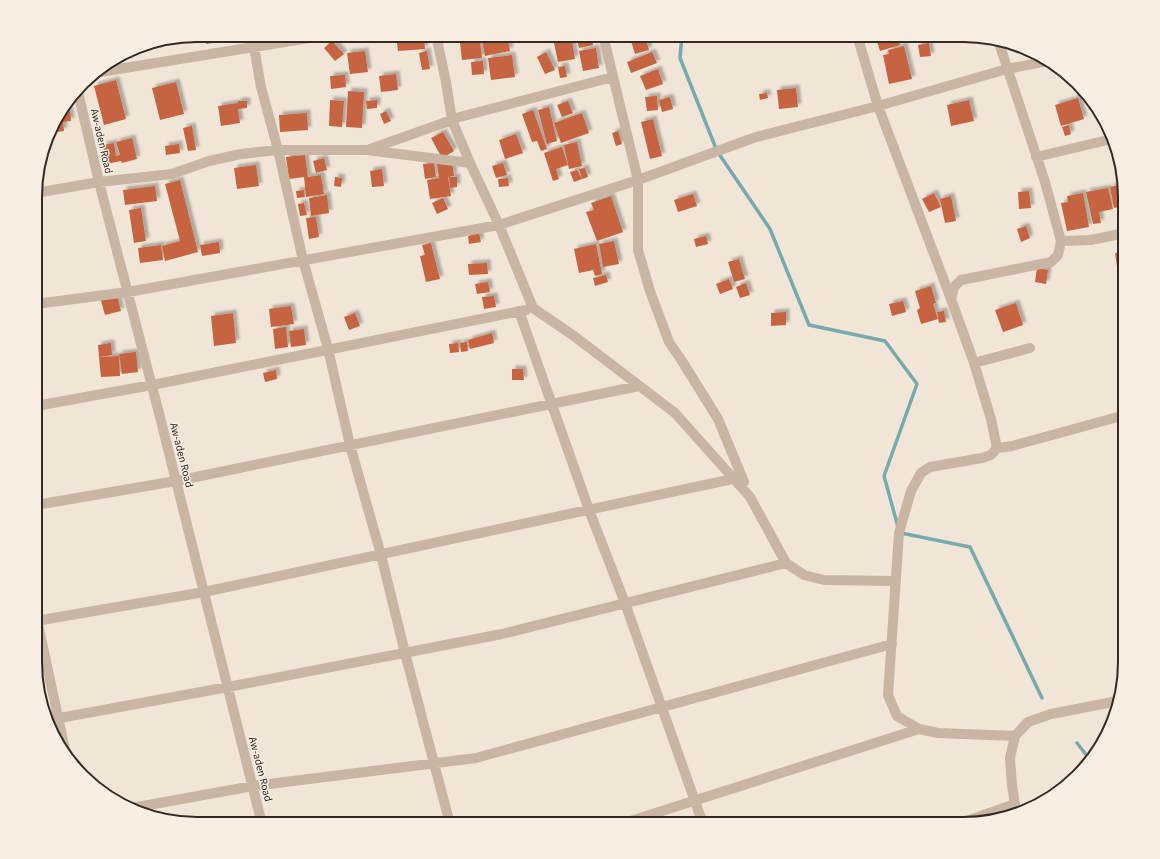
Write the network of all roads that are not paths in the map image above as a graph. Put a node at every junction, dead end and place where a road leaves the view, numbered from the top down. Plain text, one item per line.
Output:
1 (252, 42) edge
2 (288, 42) edge
3 (437, 42) edge
4 (605, 42) edge
5 (859, 42) edge
6 (1000, 46) edge
7 (254, 48) junction
8 (1039, 63) edge
9 (1007, 69) junction
10 (107, 71) edge
11 (613, 77) junction
12 (79, 96) edge
13 (878, 106) junction
14 (452, 120) junction
15 (1107, 140) edge
16 (278, 150) junction
17 (368, 150) junction
18 (1036, 157) junction
19 (470, 163) junction
20 (638, 180) junction
21 (99, 182) junction
22 (42, 192) edge
23 (499, 225) junction
24 (1118, 234) edge
25 (1062, 241) junction
26 (302, 260) junction
27 (128, 292) junction
28 (951, 299) junction
29 (42, 303) edge
30 (534, 308) junction
31 (519, 311) junction
32 (1030, 348) dead end
33 (328, 349) junction
34 (974, 363) junction
35 (152, 385) junction
36 (639, 386) junction
37 (552, 404) junction
38 (42, 405) edge
39 (1118, 417) edge
40 (350, 445) junction
41 (997, 448) junction
42 (738, 478) junction
43 (176, 481) junction
44 (42, 504) edge
45 (589, 510) junction
46 (381, 554) junction
47 (786, 563) junction
48 (896, 581) junction
49 (204, 592) junction
50 (625, 603) junction
51 (42, 618) edge
52 (892, 644) junction
53 (42, 648) edge
54 (405, 653) junction
55 (228, 688) junction
56 (1113, 702) edge
57 (662, 707) junction
58 (54, 719) edge
59 (920, 729) junction
60 (58, 732) edge
61 (1015, 736) junction
62 (434, 763) junction
63 (253, 786) junction
64 (695, 800) junction
65 (141, 806) edge
66 (1016, 808) edge
67 (1014, 809) edge
68 (998, 813) edge
69 (260, 817) edge
70 (448, 817) edge
71 (643, 817) edge
72 (701, 817) edge

1 - 7 street
2 - 7 street
3 - 14 street
4 - 11 street
5 - 13 street
6 - 9 street
7 - 10 street
7 - 16 street
8 - 9 street
9 - 13 street
9 - 18 street
11 - 14 street
11 - 20 street
12 - 21 street, Aw-aden Road
13 - 20 street
13 - 28 street
14 - 17 street
14 - 19 street
15 - 18 street
16 - 17 street
16 - 21 street
16 - 26 street
17 - 19 street
18 - 25 street
19 - 23 street
20 - 23 street
20 - 42 street
21 - 22 street
21 - 27 street, Aw-aden Road
23 - 26 street
23 - 30 street
24 - 25 street
25 - 28 street
26 - 27 street
26 - 33 street
27 - 29 street
27 - 35 street, Aw-aden Road
28 - 34 street
30 - 31 street
30 - 36 street
31 - 33 street
31 - 37 street
32 - 34 street
33 - 35 street
33 - 40 street
34 - 41 street
35 - 38 street
35 - 43 street, Aw-aden Road
36 - 37 street
36 - 42 street
37 - 40 street
37 - 45 street
39 - 41 street
40 - 43 street
40 - 46 street
41 - 48 street
42 - 45 street
42 - 47 street
43 - 44 street
43 - 49 street, Aw-aden Road
45 - 46 street
45 - 50 street
46 - 49 street
46 - 54 street
47 - 48 street
47 - 50 street
48 - 52 street
49 - 51 street
49 - 55 street, Aw-aden Road
50 - 54 street
50 - 57 street
52 - 57 street
52 - 59 street
53 - 58 street
54 - 55 street
54 - 62 street
55 - 58 street
55 - 63 street, Aw-aden Road
56 - 61 street
57 - 62 street
57 - 64 street
58 - 60 street
59 - 61 street
59 - 64 street
61 - 66 street
62 - 63 street
62 - 70 street
63 - 65 street
63 - 69 street, Aw-aden Road
64 - 71 street
64 - 72 street
67 - 68 street

